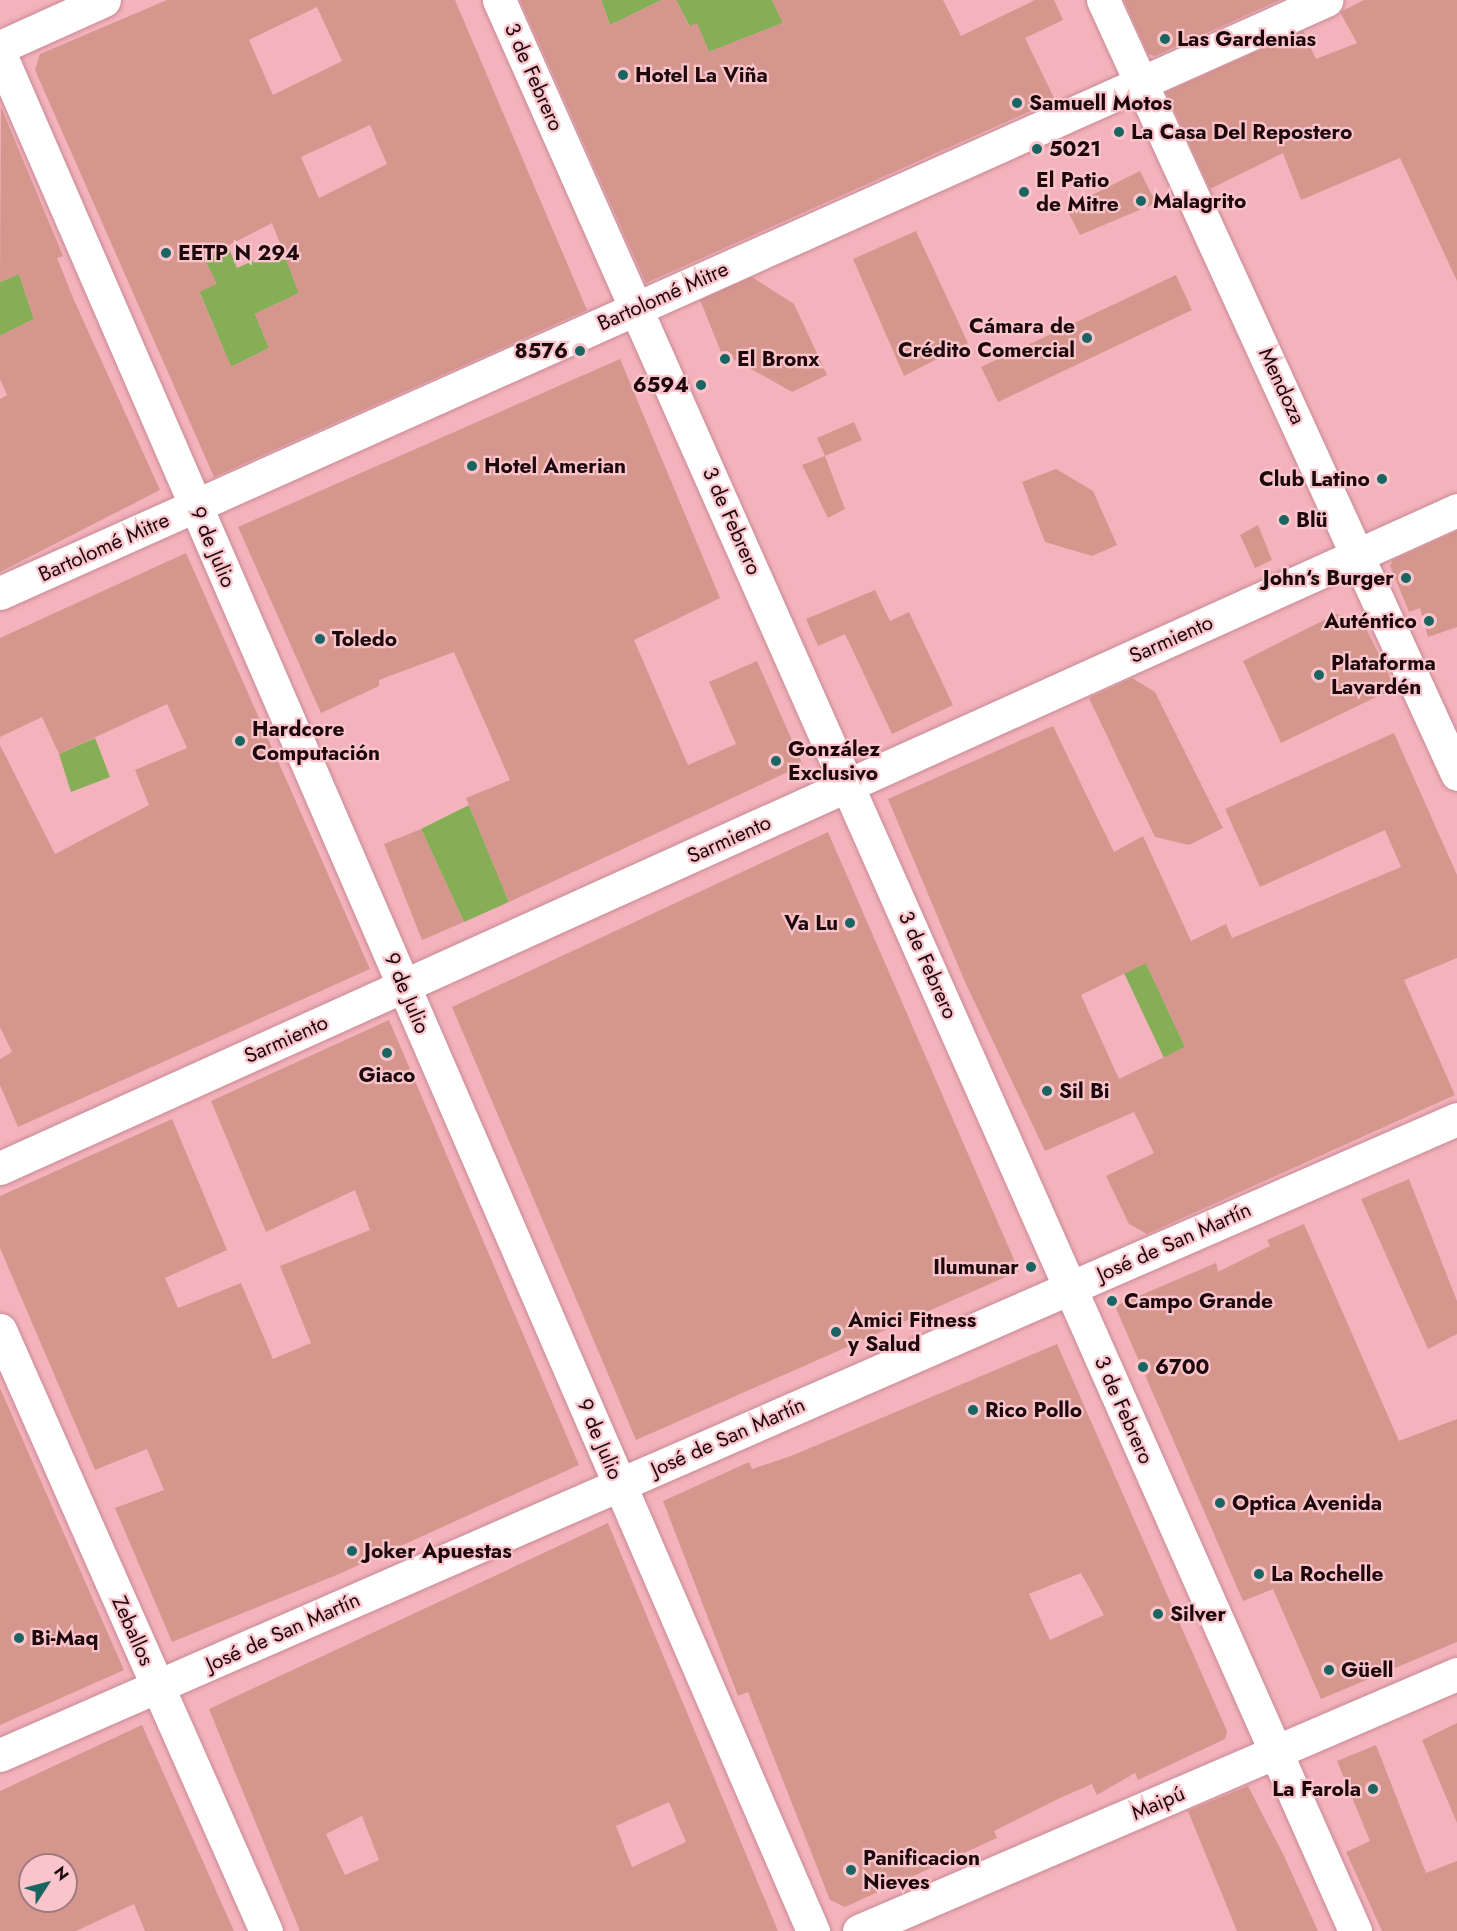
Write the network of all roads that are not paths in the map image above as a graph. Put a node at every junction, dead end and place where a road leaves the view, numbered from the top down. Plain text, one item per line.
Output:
1 (104, 0) edge
2 (499, 0) edge
3 (1103, 0) edge
4 (1326, 0) edge
5 (0, 47) edge
6 (0, 54) edge
7 (1140, 81) junction
8 (638, 307) junction
9 (196, 506) junction
10 (1457, 510) edge
11 (1360, 554) junction
12 (0, 593) edge
13 (1457, 774) edge
14 (848, 785) junction
15 (404, 986) junction
16 (1457, 1119) edge
17 (0, 1168) edge
18 (1070, 1288) junction
19 (0, 1330) edge
20 (620, 1484) junction
21 (1457, 1674) edge
22 (158, 1686) junction
23 (1275, 1753) junction
24 (0, 1755) edge
25 (266, 1931) edge
26 (813, 1931) edge
27 (859, 1931) edge
28 (1355, 1931) edge

1 - 5 street
2 - 8 street, 3 de Febrero
3 - 7 street, Mendoza
4 - 7 street, Bartolomé Mitre
6 - 9 street, 9 de Julio
7 - 8 street, Bartolomé Mitre
7 - 11 street, Mendoza
8 - 9 street, Bartolomé Mitre
8 - 14 street, 3 de Febrero
9 - 12 street, Bartolomé Mitre
9 - 15 street, 9 de Julio
10 - 11 street, Sarmiento
11 - 13 street, Mendoza
11 - 14 street, Sarmiento
14 - 15 street, Sarmiento
14 - 18 street, 3 de Febrero
15 - 17 street, Sarmiento
15 - 20 street, 9 de Julio
16 - 18 street, José de San Martín
18 - 20 street, José de San Martín
18 - 23 street, 3 de Febrero
19 - 22 street, Zeballos
20 - 22 street, José de San Martín
20 - 26 street, 9 de Julio
21 - 23 street, Maipú
22 - 24 street, José de San Martín
22 - 25 street, Zeballos
23 - 27 street, Maipú
23 - 28 street, 3 de Febrero

